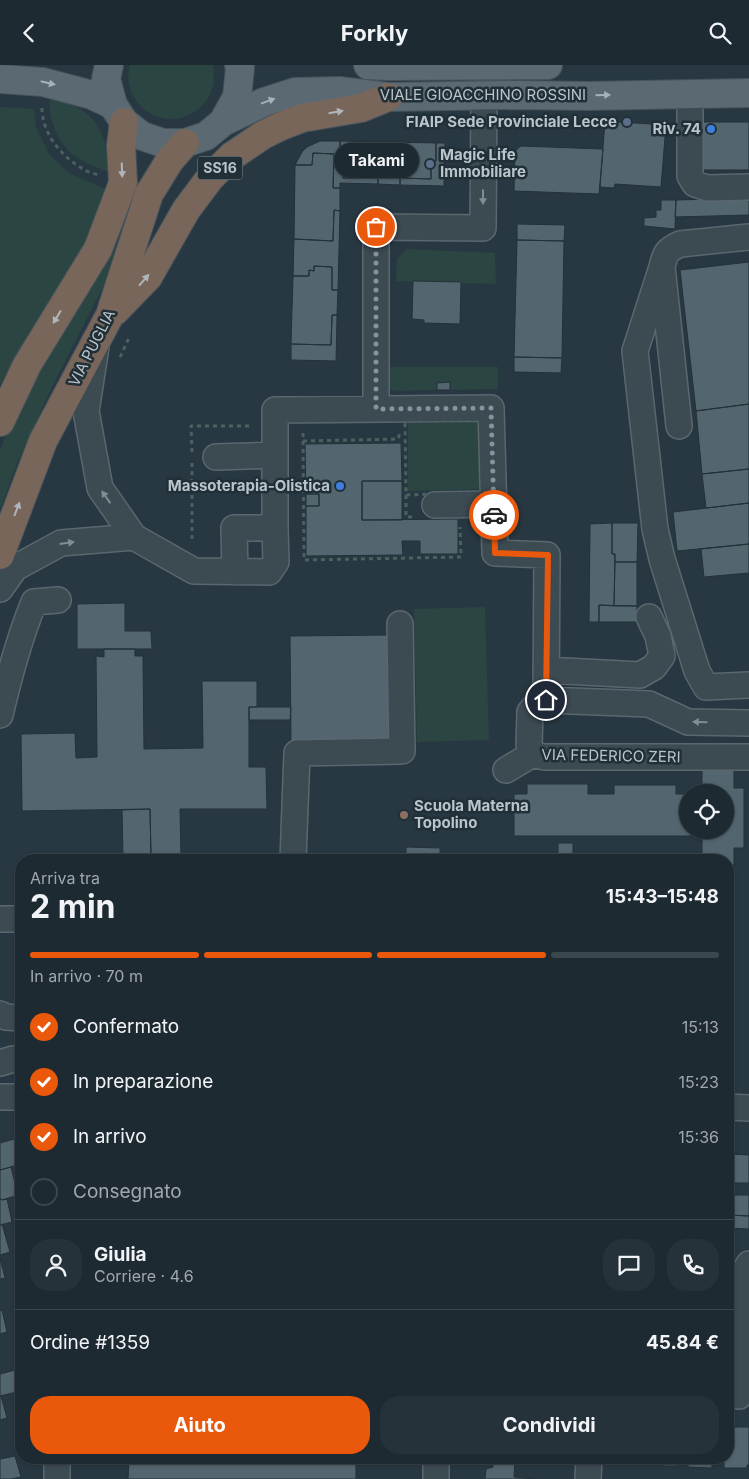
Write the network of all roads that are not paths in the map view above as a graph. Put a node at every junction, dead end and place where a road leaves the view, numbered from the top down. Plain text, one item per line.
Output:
1 (109, 65) edge
2 (239, 65) edge
3 (381, 65) edge
4 (548, 65) edge
5 (0, 79) edge
6 (749, 93) edge
7 (690, 94) junction
8 (484, 96) junction
9 (388, 97) junction
10 (118, 113) junction
11 (224, 122) junction
12 (185, 143) junction
13 (749, 187) edge
14 (749, 237) edge
15 (662, 267) junction
16 (110, 315) junction
17 (96, 344) junction
18 (376, 409) junction
19 (0, 422) edge
20 (678, 426) dead end
21 (275, 455) junction
22 (216, 457) dead end
23 (494, 504) junction
24 (435, 505) dead end
25 (275, 528) junction
26 (134, 537) junction
27 (0, 555) edge
28 (235, 572) junction
29 (0, 589) edge
30 (58, 600) dead end
31 (649, 617) dead end
32 (400, 624) dead end
33 (546, 670) junction
34 (749, 685) edge
35 (546, 700) junction
36 (0, 715) edge
37 (749, 723) edge
38 (533, 754) junction
39 (749, 757) edge
40 (506, 770) dead end
41 (293, 854) edge
42 (0, 919) edge
43 (15, 919) edge
44 (0, 1014) edge
45 (15, 1018) edge
46 (15, 1059) edge
47 (0, 1063) edge
48 (0, 1097) edge
49 (15, 1097) edge
50 (734, 1107) edge
51 (749, 1108) edge
52 (749, 1265) edge
53 (738, 1396) edge
54 (57, 1464) edge
55 (436, 1464) edge
56 (589, 1464) edge
57 (57, 1479) edge
58 (436, 1479) edge
59 (588, 1479) edge

1 - 10 main road
2 - 11 main road, VIALE GIOACCHINO ROSSINI
3 - 4 main road, VIALE GIOACCHINO ROSSINI
5 -> 10 main road, VIALE GIOACCHINO ROSSINI
6 - 7 main road, VIALE GIOACCHINO ROSSINI
8 -> 7 main road, VIALE GIOACCHINO ROSSINI
7 - 13 street
8 - 9 main road, VIALE GIOACCHINO ROSSINI
8 -> 18 street
11 -> 9 main road, VIALE GIOACCHINO ROSSINI
16 -> 9 highway, SS16
10 - 12 main road, VIALE GIOACCHINO ROSSINI
10 -> 19 highway
11 - 12 main road, VIALE GIOACCHINO ROSSINI
12 - 16 highway, VIA PUGLIA / SS16
14 - 15 street
15 - 20 street
15 - 34 street
16 - 17 highway, VIA PUGLIA / SS16
26 -> 17 street
27 -> 17 highway, VIA PUGLIA / SS16
18 - 21 street
18 - 23 street
21 - 22 street
21 - 25 street
23 - 24 street
23 - 33 street
25 - 28 street
25 - 28 street
26 - 28 street
29 -> 26 street
30 - 36 street
31 - 33 street
32 - 41 street
33 - 35 street
37 -> 35 street
35 - 38 street, VIA FEDERICO ZERI
38 - 39 street, VIA FEDERICO ZERI
38 - 40 street
42 - 43 street
44 - 45 street
46 - 47 street
48 - 49 street
50 - 51 street
52 - 53 street
54 - 57 street
55 - 58 street
56 - 59 street

